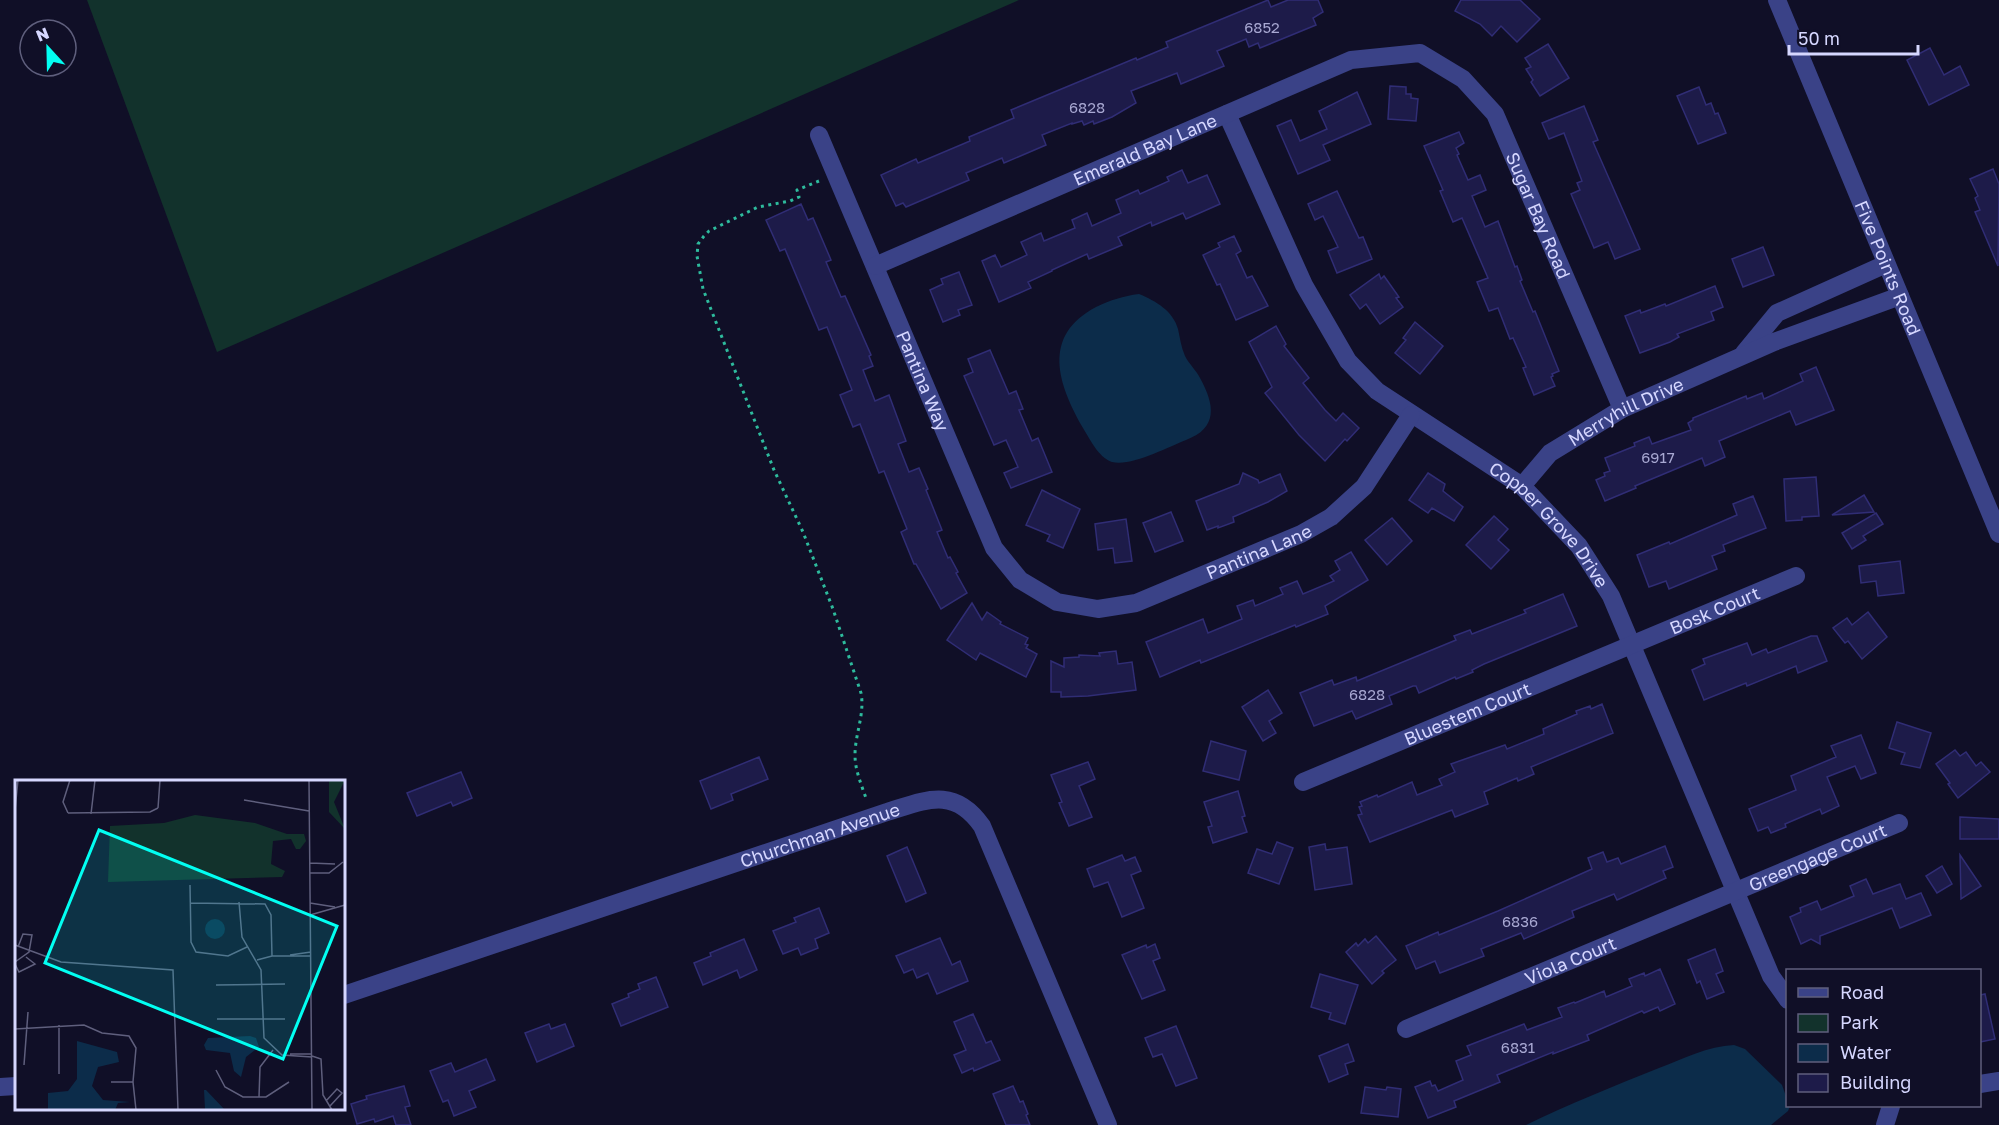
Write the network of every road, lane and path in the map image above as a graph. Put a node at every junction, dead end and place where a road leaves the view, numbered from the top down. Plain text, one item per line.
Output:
1 (1777, 0) edge
2 (1420, 53) joint
3 (1227, 114) junction
4 (819, 135) dead end
5 (836, 175) junction
6 (1886, 264) junction
7 (875, 266) junction
8 (1900, 296) junction
9 (1743, 355) junction
10 (1622, 409) junction
11 (1411, 415) junction
12 (1522, 486) junction
13 (1999, 534) edge
14 (1796, 576) dead end
15 (1057, 602) joint
16 (1632, 645) junction
17 (1303, 782) dead end
18 (872, 817) junction
19 (1899, 824) dead end
20 (1735, 892) junction
21 (345, 995) edge
22 (1786, 997) edge
23 (1406, 1029) dead end
24 (1999, 1080) edge
25 (1981, 1084) edge
26 (15, 1086) edge
27 (0, 1087) edge
28 (1999, 1092) edge
29 (1981, 1095) edge
30 (1891, 1107) edge
31 (1108, 1125) edge
32 (1885, 1125) edge

1 - 6 street, Five Points Road
2 - 3 street, Emerald Bay Lane
2 - 10 street, Sugar Bay Road
3 - 7 street, Emerald Bay Lane
3 - 11 street, Copper Grove Drive
4 - 5 street, Pantina Way
5 - 7 street, Pantina Way
5 - 18 path
6 - 8 street, Five Points Road
6 - 9 street, Merryhill Drive
7 - 15 street, Pantina Way
8 - 9 street, Merryhill Drive
8 - 13 street, Five Points Road
9 - 10 street, Merryhill Drive
10 - 12 street, Merryhill Drive
11 - 12 street, Copper Grove Drive
11 - 15 street, Pantina Lane
12 - 16 street, Copper Grove Drive
14 - 16 street, Bosk Court
16 - 17 street, Bluestem Court
16 - 20 street, Copper Grove Drive
18 - 21 street, Churchman Avenue
18 - 31 street, Churchman Avenue
19 - 20 street, Greengage Court
20 - 22 street, Copper Grove Drive
20 - 23 street, Viola Court
24 - 25 street
26 - 27 street
28 - 29 street
30 - 32 street

